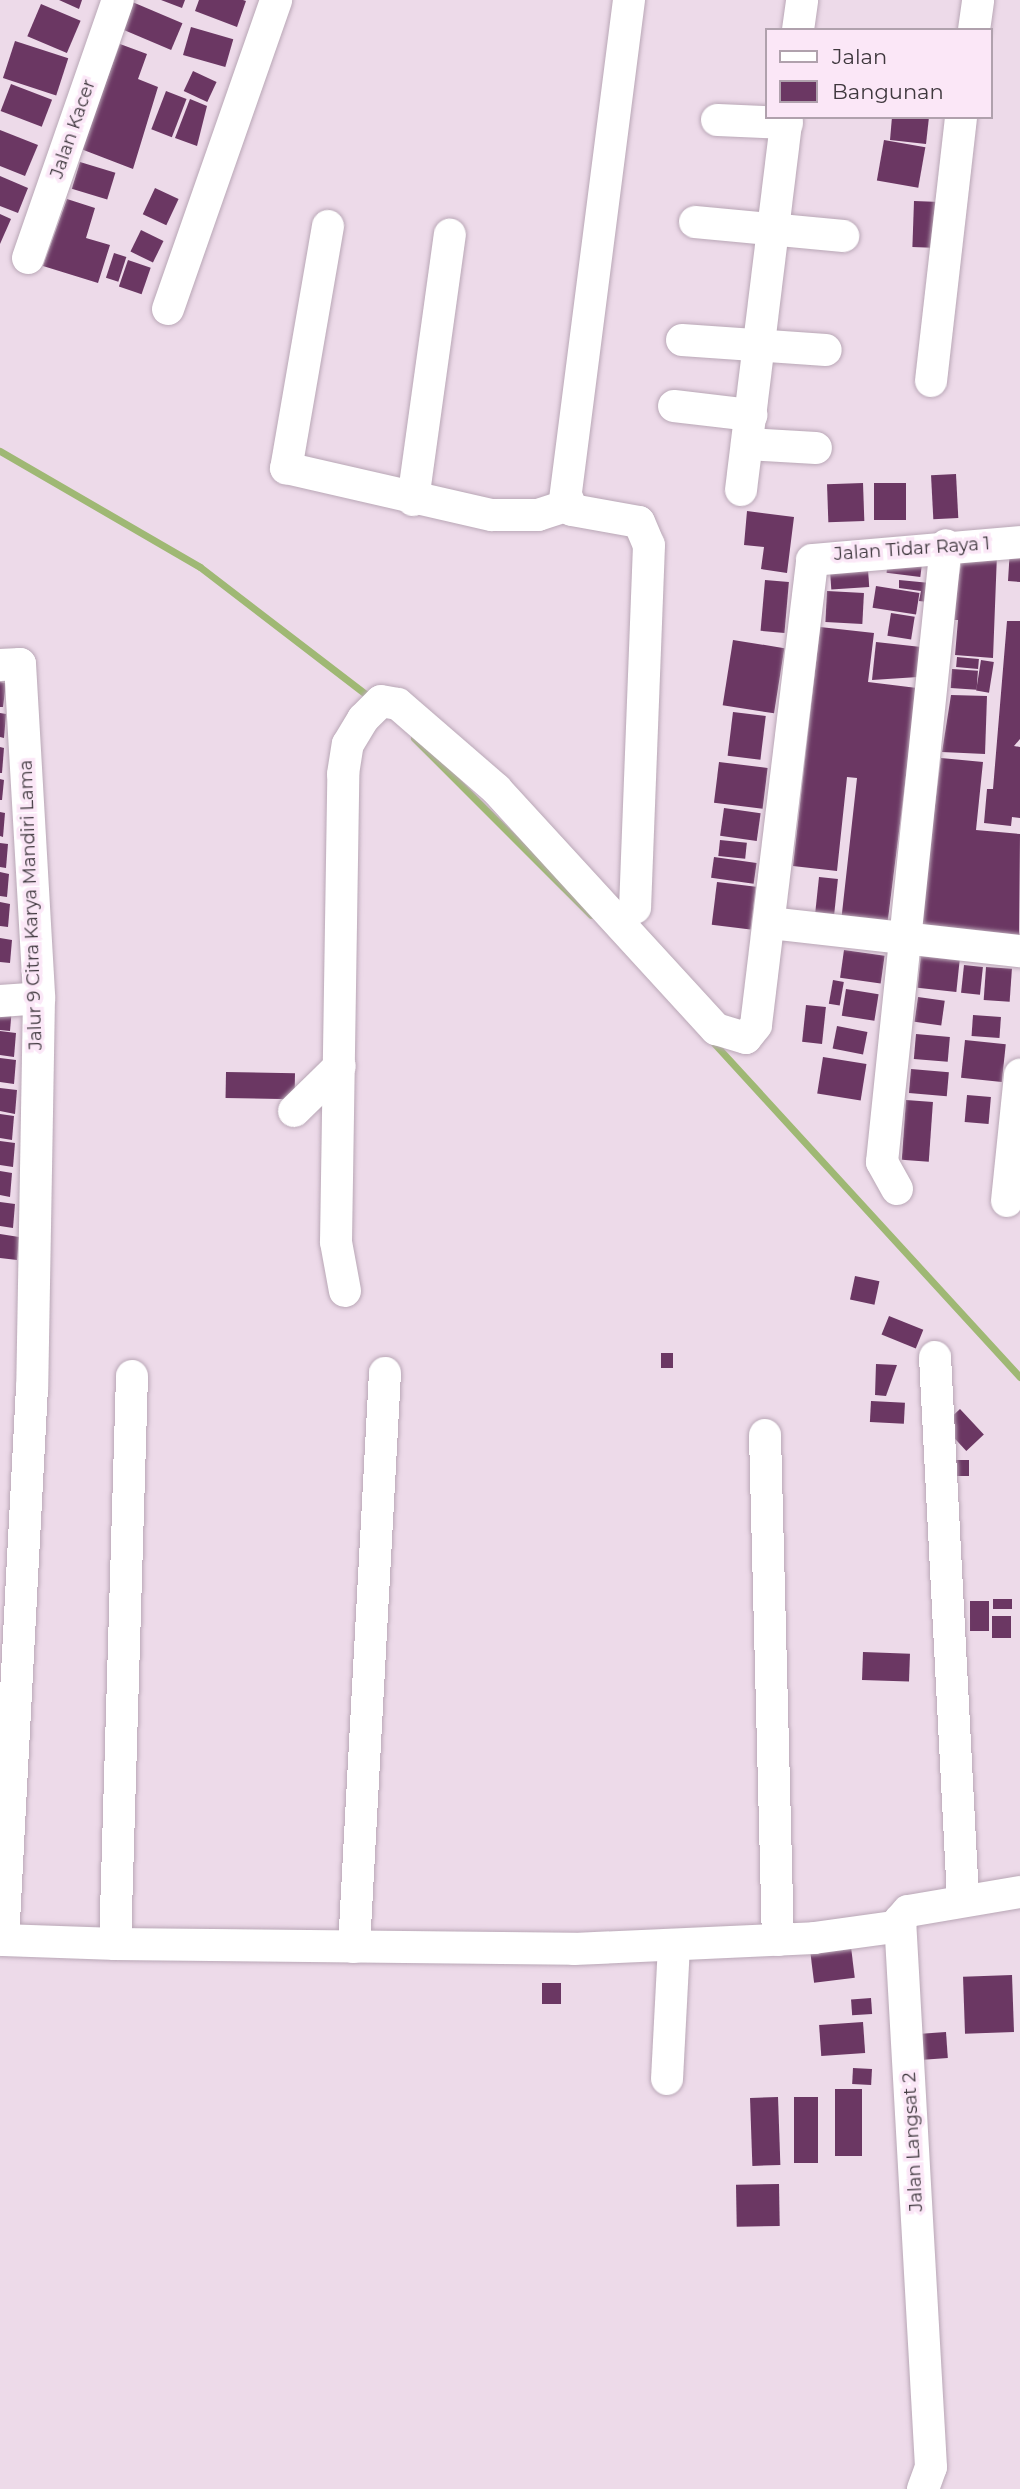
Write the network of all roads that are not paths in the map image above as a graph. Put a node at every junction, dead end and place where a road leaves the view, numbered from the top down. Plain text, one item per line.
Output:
1 (118, 0) edge
2 (276, 0) edge
3 (629, 0) edge
4 (802, 0) edge
5 (978, 0) edge
6 (798, 28) edge
7 (974, 28) edge
8 (961, 119) edge
9 (717, 120) dead end
10 (787, 120) edge
11 (695, 222) dead end
12 (328, 226) dead end
13 (774, 231) junction
14 (450, 235) dead end
15 (843, 236) dead end
16 (28, 258) dead end
17 (169, 309) dead end
18 (682, 340) dead end
19 (759, 348) junction
20 (826, 350) dead end
21 (931, 381) dead end
22 (674, 406) dead end
23 (749, 429) junction
24 (816, 448) dead end
25 (741, 490) dead end
26 (413, 500) junction
27 (569, 505) junction
28 (1020, 542) edge
29 (946, 545) junction
30 (10, 665) edge
31 (635, 908) dead end
32 (769, 923) junction
33 (905, 938) junction
34 (1020, 951) edge
35 (39, 998) junction
36 (0, 1001) edge
37 (340, 1066) junction
38 (1020, 1075) edge
39 (294, 1111) dead end
40 (897, 1189) dead end
41 (1007, 1201) dead end
42 (345, 1291) dead end
43 (935, 1357) dead end
44 (385, 1373) dead end
45 (132, 1376) dead end
46 (765, 1435) dead end
47 (1019, 1898) edge
48 (963, 1899) junction
49 (901, 1926) junction
50 (778, 1940) junction
51 (115, 1944) junction
52 (674, 1945) junction
53 (354, 1947) junction
54 (667, 2078) dead end
55 (923, 2489) edge

1 - 16 street, Jalan Kacer
2 - 17 street
3 - 27 street
4 - 6 street
5 - 7 street
8 - 21 street
9 - 10 street
10 - 13 street
11 - 13 street
12 - 26 street
13 - 15 street
13 - 19 street
14 - 26 street
18 - 19 street
19 - 20 street
19 - 23 street
22 - 23 street
23 - 24 street
23 - 25 street
26 - 27 street
27 - 31 street
28 - 29 street, Jalan Tidar Raya 1
29 - 32 street, Jalan Tidar Raya 1
29 - 33 street
30 - 35 street, Jalur 9 Citra Karya Mandiri Lama
32 - 33 street
32 - 37 street
33 - 34 street
33 - 40 street
35 - 36 street
35 - 51 street, Jalur 9 Citra Karya Mandiri Lama
37 - 39 street
37 - 42 street
38 - 41 street
43 - 48 street
44 - 53 street
45 - 51 street
46 - 50 street
47 - 48 street
48 - 49 street
49 - 50 street
49 - 55 street, Jalan Langsat 2
50 - 52 street
51 - 53 street
52 - 53 street
52 - 54 street

